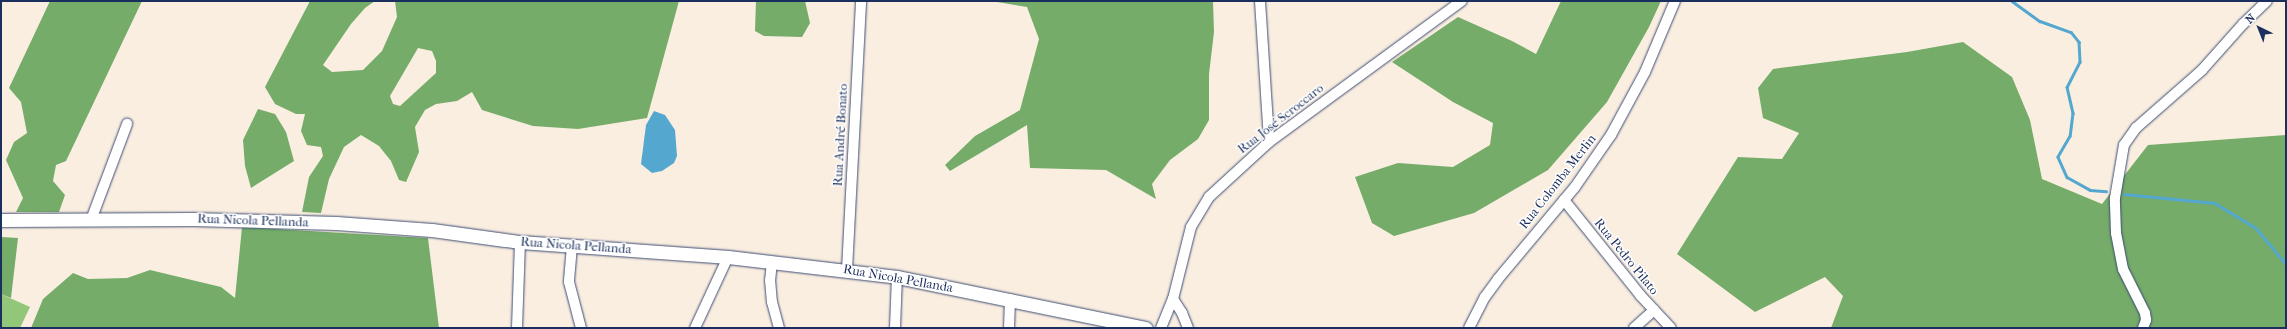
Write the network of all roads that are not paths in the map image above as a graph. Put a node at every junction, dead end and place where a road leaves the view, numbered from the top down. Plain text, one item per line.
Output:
1 (861, 1) edge
2 (1260, 1) edge
3 (1462, 1) edge
4 (1675, 1) edge
5 (2267, 1) edge
6 (127, 124) dead end
7 (1269, 142) junction
8 (1564, 200) junction
9 (1, 220) edge
10 (91, 220) junction
11 (520, 242) junction
12 (572, 246) junction
13 (728, 257) junction
14 (772, 262) junction
15 (847, 270) junction
16 (898, 278) junction
17 (1010, 299) junction
18 (1173, 299) junction
19 (1654, 310) junction
20 (1141, 327) edge
21 (517, 328) edge
22 (581, 328) edge
23 (695, 328) edge
24 (778, 328) edge
25 (895, 328) edge
26 (1009, 328) edge
27 (1161, 328) edge
28 (1188, 328) edge
29 (1469, 328) edge
30 (1634, 328) edge
31 (1671, 328) edge
32 (2143, 328) edge

1 - 15 street, Rua André Bonato
2 - 7 street
3 - 7 street, Rua José Scroccaro
4 - 8 street, Rua Colomba Merlin
5 - 32 street
6 - 10 street
7 - 18 street, Rua José Scroccaro
8 - 19 street, Rua Pedro Pilato
8 - 29 street, Rua Colomba Merlin
9 - 10 main road, Rua Nicola Pellanda
10 - 11 main road, Rua Nicola Pellanda
11 - 12 main road, Rua Nicola Pellanda
11 - 21 street
12 - 13 main road, Rua Nicola Pellanda
12 - 22 street
13 - 14 main road, Rua Nicola Pellanda
13 - 23 street
14 - 15 main road, Rua Nicola Pellanda
14 - 24 street
15 - 16 main road, Rua Nicola Pellanda
16 - 17 main road, Rua Nicola Pellanda
16 - 25 street
17 - 20 main road, Rua Nicola Pellanda
17 - 26 street
18 - 27 street, Rua José Scroccaro
18 - 28 street
19 - 30 street
19 - 31 street, Rua Pedro Pilato

